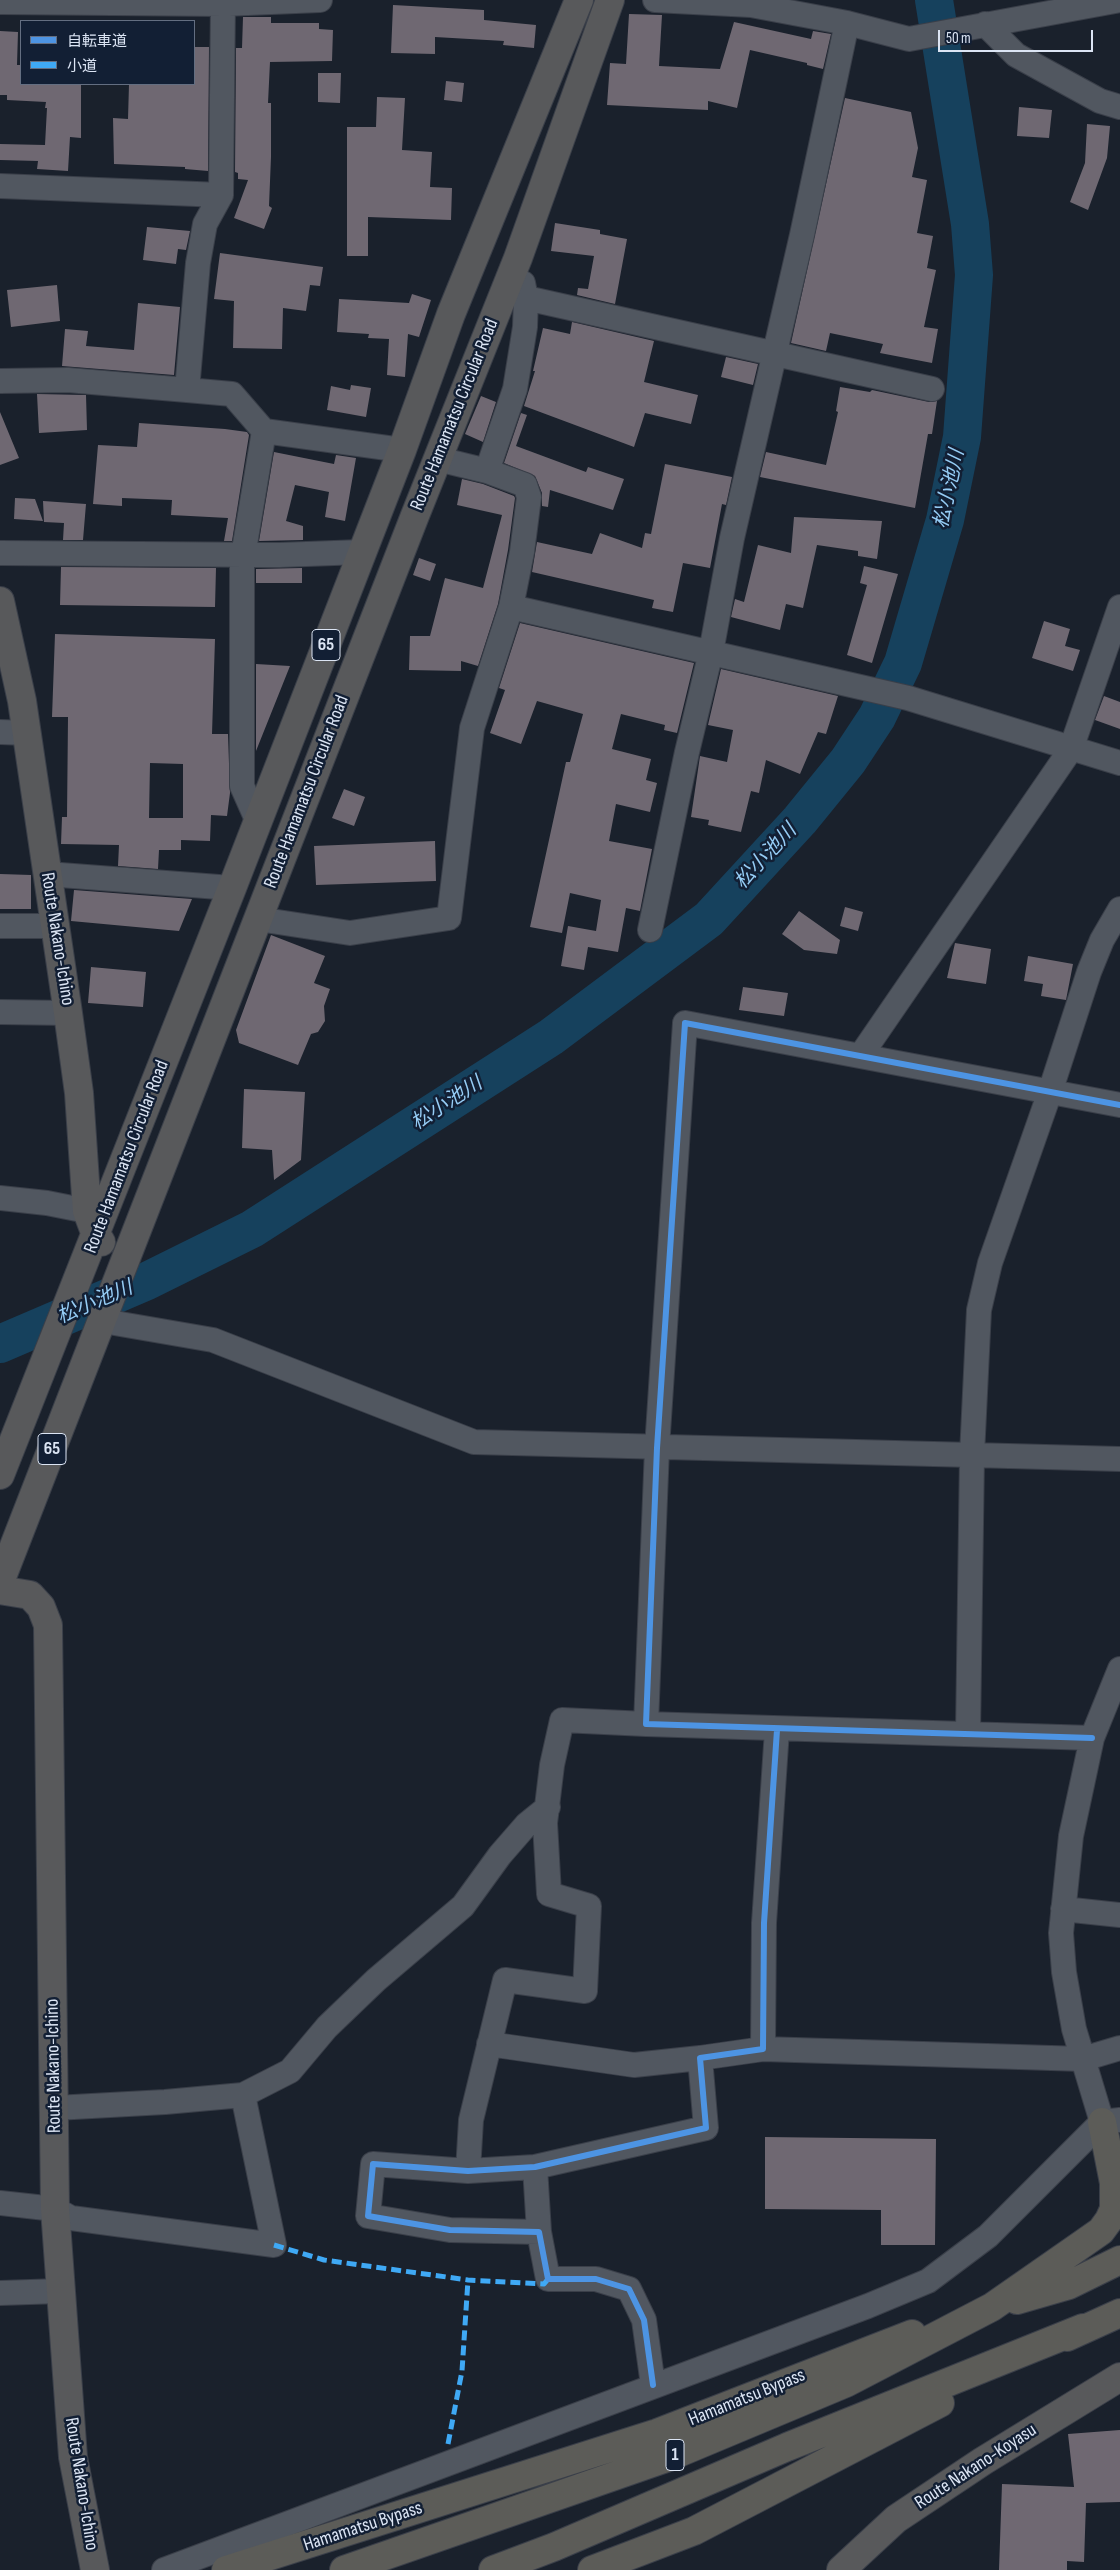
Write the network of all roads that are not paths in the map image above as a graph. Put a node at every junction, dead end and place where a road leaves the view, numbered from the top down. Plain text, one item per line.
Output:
1 (320, 0) edge
2 (579, 0) edge
3 (610, 0) edge
4 (655, 0) edge
5 (1120, 0) edge
6 (0, 2) edge
7 (223, 2) edge
8 (847, 23) junction
9 (985, 24) junction
10 (1120, 107) edge
11 (0, 186) edge
12 (221, 195) junction
13 (518, 258) junction
14 (526, 298) junction
15 (774, 354) junction
16 (0, 380) edge
17 (932, 389) dead end
18 (187, 390) junction
19 (264, 431) junction
20 (402, 450) junction
21 (438, 459) junction
22 (487, 471) junction
23 (362, 552) junction
24 (0, 553) edge
25 (243, 555) junction
26 (0, 601) edge
27 (512, 607) junction
28 (1120, 607) edge
29 (711, 652) junction
30 (0, 732) edge
31 (27, 733) junction
32 (1071, 749) junction
33 (1120, 763) edge
34 (258, 822) junction
35 (47, 874) junction
36 (232, 888) junction
37 (1120, 909) edge
38 (258, 919) junction
39 (0, 926) edge
40 (55, 926) junction
41 (650, 930) dead end
42 (0, 1012) edge
43 (68, 1013) junction
44 (861, 1056) junction
45 (1050, 1092) junction
46 (1120, 1105) edge
47 (0, 1198) edge
48 (92, 1223) junction
49 (122, 1268) junction
50 (103, 1318) junction
51 (657, 1448) junction
52 (972, 1456) junction
53 (1120, 1458) edge
54 (0, 1475) edge
55 (0, 1582) edge
56 (0, 1590) edge
57 (1120, 1669) edge
58 (646, 1724) junction
59 (777, 1730) junction
60 (968, 1734) junction
61 (1092, 1738) junction
62 (548, 1807) junction
63 (1063, 1909) junction
64 (1120, 1915) edge
65 (489, 2044) junction
66 (1120, 2048) edge
67 (763, 2049) junction
68 (700, 2058) junction
69 (1084, 2060) junction
70 (243, 2095) junction
71 (55, 2108) junction
72 (1111, 2121) edge
73 (535, 2167) junction
74 (1120, 2170) edge
75 (468, 2171) junction
76 (0, 2203) edge
77 (55, 2209) junction
78 (539, 2232) junction
79 (1120, 2260) edge
80 (60, 2291) junction
81 (0, 2293) edge
82 (992, 2307) junction
83 (1120, 2313) edge
84 (1083, 2328) junction
85 (1120, 2377) edge
86 (653, 2385) junction
87 (95, 2570) edge
88 (164, 2570) edge
89 (226, 2570) edge
90 (344, 2570) edge
91 (493, 2570) edge
92 (592, 2570) edge
93 (841, 2570) edge

1 - 7 street
2 - 20 main road, Route Hamamatsu Circular Road / 65
3 - 13 main road, Route Hamamatsu Circular Road / 65
4 - 8 street
5 - 9 street
6 - 7 street
7 - 12 street
8 - 9 street
8 - 15 street
9 - 10 street
11 - 12 street
12 - 18 street
13 - 14 street
13 - 21 main road, Route Hamamatsu Circular Road / 65
14 - 15 street
14 - 22 street
15 - 17 street
15 - 29 street
16 - 18 street
18 - 19 street
19 - 20 street
19 - 25 street
20 - 23 main road, Route Hamamatsu Circular Road / 65
21 - 22 street
21 - 38 main road, Route Hamamatsu Circular Road / 65
22 - 27 street
23 - 25 street
23 - 34 main road, Route Hamamatsu Circular Road / 65
24 - 25 street
25 - 34 street
26 - 31 main road, Route Nakano-Ichino
27 - 29 street
27 - 38 street
28 - 32 street
29 - 32 street
29 - 41 street
30 - 31 street
31 - 35 main road, Route Nakano-Ichino
32 - 33 street
32 - 44 street
34 - 36 main road, Route Hamamatsu Circular Road / 65
35 - 36 street
35 - 40 main road, Route Nakano-Ichino
36 - 48 main road, Route Hamamatsu Circular Road / 65
37 - 45 street
38 - 49 main road, Route Hamamatsu Circular Road / 65
39 - 40 street
40 - 43 main road, Route Nakano-Ichino
42 - 43 street
43 - 48 main road, Route Nakano-Ichino
44 - 45 street
44 - 51 street
45 - 46 street
45 - 52 street
47 - 48 street
48 - 49 main road
48 - 54 main road, Route Hamamatsu Circular Road / 65
49 - 50 main road, Route Hamamatsu Circular Road / 65
50 - 51 street
50 - 55 main road, Route Hamamatsu Circular Road / 65
51 - 52 street
51 - 58 street
52 - 53 street
52 - 60 street
56 - 71 main road, Route Nakano-Ichino
57 - 61 street
58 - 59 street
58 - 62 street
59 - 60 street
59 - 67 street
60 - 61 street
61 - 63 street
62 - 65 street
62 - 70 street
63 - 64 street
63 - 69 street
65 - 68 street
65 - 75 street
66 - 69 street
67 - 68 street
67 - 69 street
68 - 73 street
69 - 72 street
70 - 71 street
70 - 77 street
71 - 77 main road, Route Nakano-Ichino
72 - 74 highway
72 - 82 highway
72 - 86 street
73 - 75 street
73 - 78 street
75 - 78 street
76 - 77 street
77 - 80 main road, Route Nakano-Ichino
78 - 86 street
79 - 82 highway, Hamamatsu Bypass / 1
80 - 81 street
80 - 87 main road, Route Nakano-Ichino
82 - 89 highway, Hamamatsu Bypass / 1
82 - 90 highway, 1
83 - 84 highway
84 - 91 highway
84 - 92 highway
85 - 93 main road, Route Nakano-Koyasu
86 - 88 street

